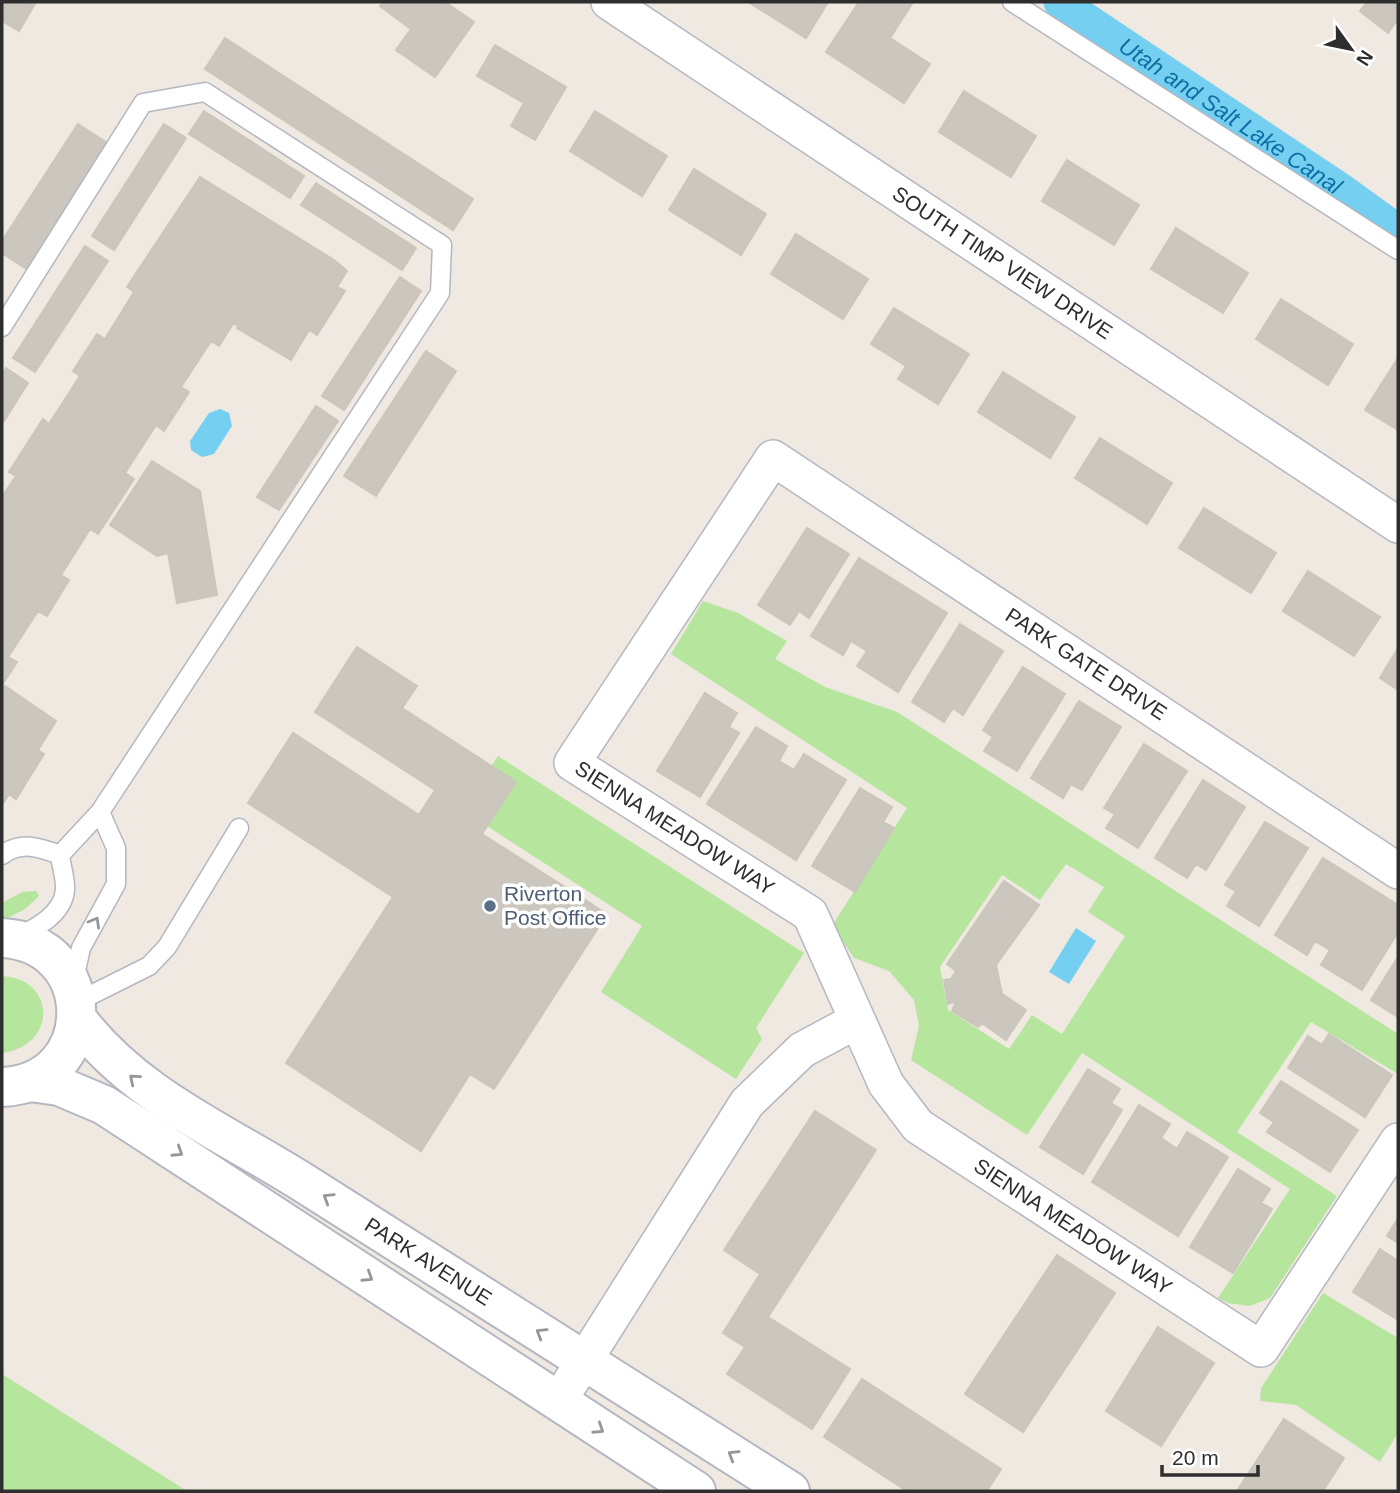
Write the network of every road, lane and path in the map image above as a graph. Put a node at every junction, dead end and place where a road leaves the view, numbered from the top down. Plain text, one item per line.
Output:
1 (609, 2) edge
2 (1012, 2) edge
3 (1398, 250) edge
4 (2, 327) edge
5 (773, 458) joint
6 (1398, 525) edge
7 (100, 812) junction
8 (239, 828) dead end
9 (2, 855) edge
10 (60, 855) junction
11 (1398, 871) edge
12 (8, 938) edge
13 (75, 1002) junction
14 (856, 1021) junction
15 (16, 1085) edge
16 (1398, 1140) edge
17 (582, 1360) junction
18 (558, 1402) junction
19 (696, 1491) edge
20 (790, 1491) edge

1 - 6 street, SOUTH TIMP VIEW DRIVE
2 - 3 lane
4 - 7 lane
5 - 11 street, PARK GATE DRIVE
5 - 14 street, SIENNA MEADOW WAY
7 - 10 lane
13 -> 7 lane
8 - 13 lane
9 - 10 lane
10 - 12 lane
12 - 13 street, PARK AVENUE
13 - 15 street
17 -> 13 street, PARK AVENUE
14 - 16 street, SIENNA MEADOW WAY
14 - 17 street
15 -> 18 street
17 - 18 street
20 -> 17 street, PARK AVENUE
18 -> 19 street

